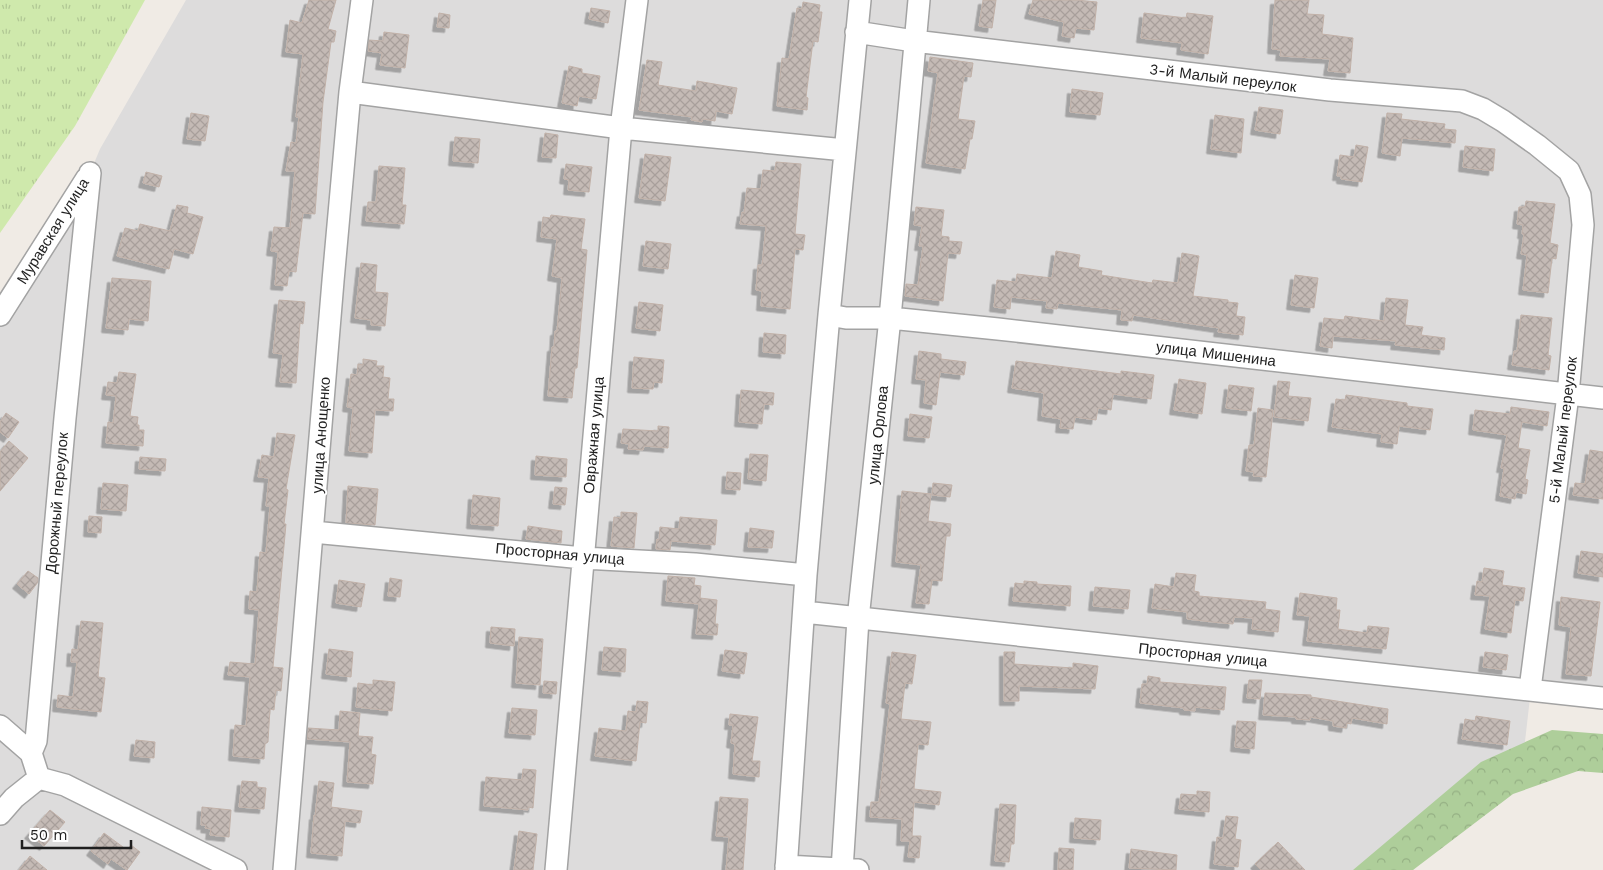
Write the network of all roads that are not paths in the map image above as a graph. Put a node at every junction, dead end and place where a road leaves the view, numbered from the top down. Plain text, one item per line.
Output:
1 (362, 0) edge
2 (637, 0) edge
3 (860, 0) edge
4 (919, 0) edge
5 (856, 32) junction
6 (914, 41) junction
7 (350, 92) junction
8 (621, 128) junction
9 (845, 150) junction
10 (1569, 171) joint
11 (90, 173) joint
12 (0, 315) edge
13 (829, 315) junction
14 (890, 318) junction
15 (1568, 395) junction
16 (1603, 398) edge
17 (313, 532) junction
18 (583, 558) junction
19 (806, 576) junction
20 (804, 612) junction
21 (858, 618) junction
22 (1530, 689) junction
23 (1603, 698) edge
24 (0, 726) edge
25 (31, 753) junction
26 (39, 778) junction
27 (0, 814) edge
28 (786, 868) edge
29 (847, 869) edge
30 (236, 870) edge
31 (284, 870) edge
32 (556, 870) edge

1 - 7 street, улица Анощенко
2 - 8 street, Овражная улица
3 - 5 street
4 - 6 street, улица Орлова
5 - 6 street, 3-й Малый переулок
5 - 9 street
6 - 10 street, 3-й Малый переулок
6 - 14 street, улица Орлова
7 - 8 street
7 - 17 street, улица Анощенко
8 - 9 street
8 - 18 street, Овражная улица
9 - 13 street
10 - 15 street, 5-й Малый переулок
11 - 12 street, Муравская улица
11 - 25 street, Дорожный переулок
13 - 14 street, улица Мишенина
13 - 19 street
14 - 15 street, улица Мишенина
14 - 21 street, улица Орлова
15 - 16 street, улица Мишенина
15 - 22 street, 5-й Малый переулок
17 - 18 street, Просторная улица
17 - 31 street, улица Анощенко
18 - 19 street, Просторная улица
18 - 32 street, Овражная улица
19 - 20 street
20 - 21 street, Просторная улица
20 - 28 street
21 - 22 street, Просторная улица
21 - 29 street, улица Орлова
22 - 23 street, Просторная улица
24 - 25 street
25 - 26 street
26 - 27 street
26 - 30 street
28 - 29 street

